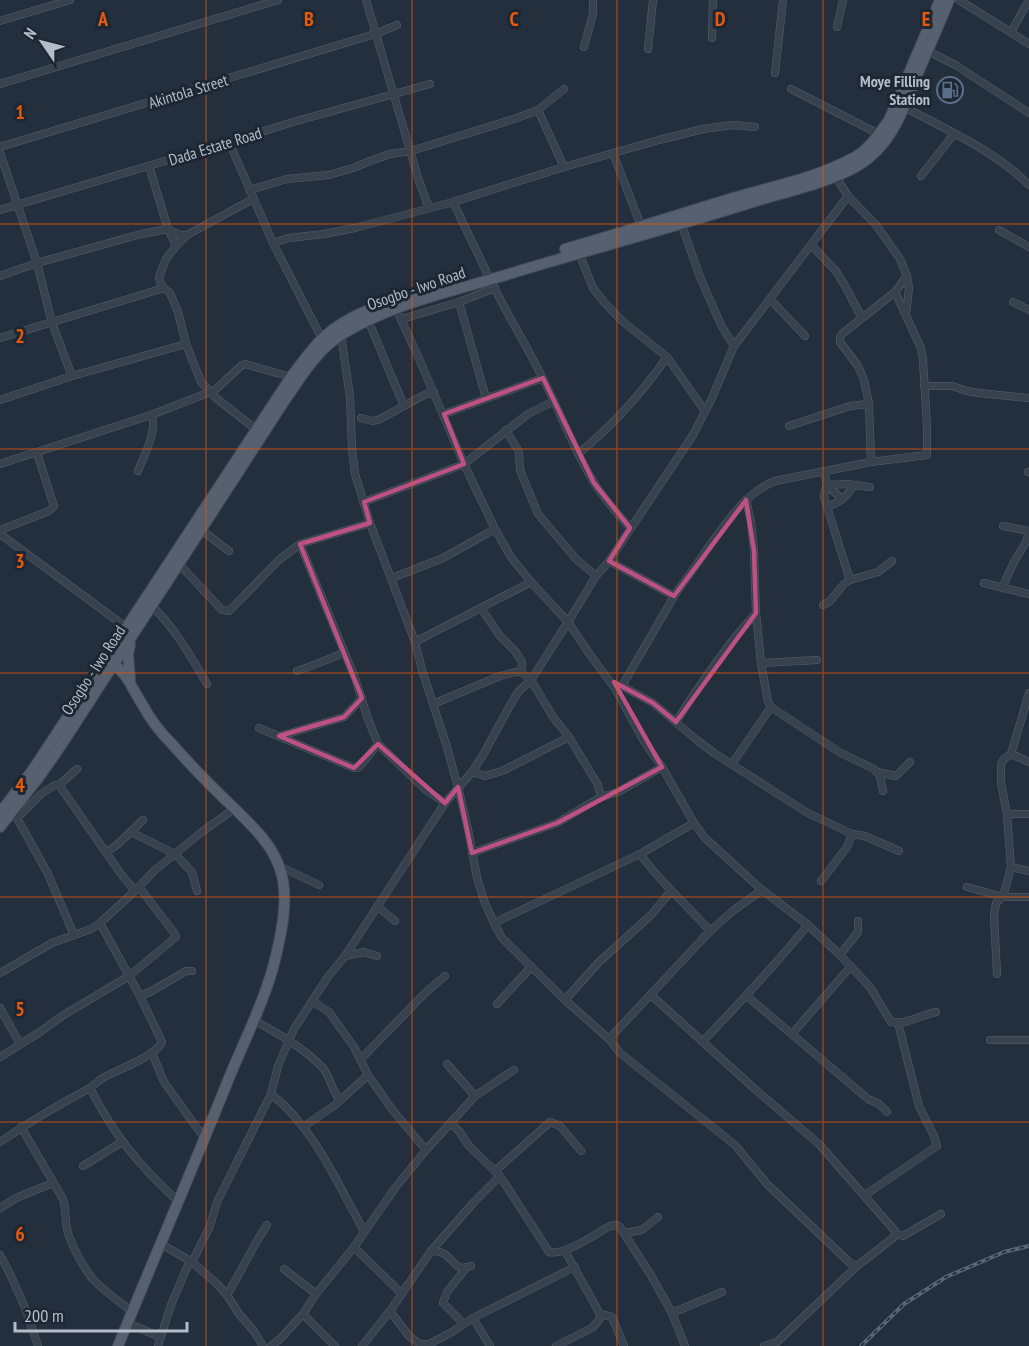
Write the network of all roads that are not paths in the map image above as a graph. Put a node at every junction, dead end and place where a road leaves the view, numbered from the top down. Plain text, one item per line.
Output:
1 (70, 0) edge
2 (278, 0) edge
3 (366, 0) edge
4 (593, 0) edge
5 (653, 0) edge
6 (713, 0) edge
7 (783, 0) edge
8 (843, 0) edge
9 (940, 0) edge
10 (949, 0) edge
11 (959, 0) edge
12 (1029, 0) edge
13 (0, 21) edge
14 (397, 25) dead end
15 (837, 27) dead end
16 (1011, 32) junction
17 (375, 34) junction
18 (712, 38) dead end
19 (1029, 44) edge
20 (584, 46) dead end
21 (648, 49) dead end
22 (928, 51) junction
23 (775, 73) dead end
24 (0, 84) edge
25 (430, 84) dead end
26 (564, 89) dead end
27 (791, 89) dead end
28 (394, 95) junction
29 (904, 107) junction
30 (538, 110) junction
31 (1029, 113) edge
32 (755, 127) dead end
33 (879, 134) junction
34 (954, 134) junction
35 (229, 142) junction
36 (0, 147) edge
37 (411, 151) junction
38 (0, 153) edge
39 (613, 153) junction
40 (149, 166) junction
41 (564, 167) junction
42 (921, 176) dead end
43 (836, 177) junction
44 (1029, 185) edge
45 (249, 190) junction
46 (848, 196) junction
47 (253, 199) junction
48 (453, 202) junction
49 (18, 205) junction
50 (429, 208) junction
51 (0, 210) edge
52 (681, 223) junction
53 (641, 226) junction
54 (168, 229) junction
55 (999, 230) dead end
56 (188, 235) junction
57 (273, 243) junction
58 (811, 245) junction
59 (176, 246) junction
60 (1029, 247) edge
61 (579, 253) junction
62 (37, 263) junction
63 (0, 276) edge
64 (907, 276) junction
65 (490, 280) junction
66 (164, 288) junction
67 (895, 292) junction
68 (770, 299) junction
69 (459, 302) junction
70 (1013, 302) dead end
71 (396, 309) junction
72 (1029, 310) edge
73 (906, 315) junction
74 (862, 318) junction
75 (402, 319) junction
76 (368, 320) junction
77 (52, 323) junction
78 (341, 335) junction
79 (805, 336) dead end
80 (0, 338) edge
81 (322, 339) junction
82 (186, 344) junction
83 (734, 346) junction
84 (667, 357) junction
85 (72, 376) junction
86 (291, 377) junction
87 (543, 378) junction
88 (924, 386) junction
89 (210, 392) junction
90 (434, 392) junction
91 (486, 398) junction
92 (1029, 398) edge
93 (0, 400) edge
94 (554, 401) junction
95 (869, 404) junction
96 (404, 406) junction
97 (705, 411) junction
98 (444, 414) junction
99 (152, 415) junction
100 (361, 418) dead end
101 (789, 426) dead end
102 (257, 430) junction
103 (506, 430) junction
104 (37, 453) junction
105 (578, 454) junction
106 (871, 462) junction
107 (0, 464) edge
108 (464, 464) junction
109 (138, 471) dead end
110 (824, 471) junction
111 (827, 485) junction
112 (854, 485) junction
113 (870, 487) dead end
114 (842, 499) junction
115 (746, 500) junction
116 (364, 502) junction
117 (827, 506) junction
118 (370, 523) junction
119 (1003, 526) dead end
120 (630, 528) junction
121 (495, 529) junction
122 (201, 530) junction
123 (1029, 531) edge
124 (0, 532) edge
125 (300, 544) junction
126 (229, 551) dead end
127 (609, 561) junction
128 (892, 561) dead end
129 (179, 564) junction
130 (596, 576) junction
131 (392, 578) junction
132 (850, 580) junction
133 (531, 582) junction
134 (984, 583) dead end
135 (1002, 588) junction
136 (1029, 594) edge
137 (674, 596) junction
138 (824, 605) dead end
139 (152, 606) junction
140 (481, 608) junction
141 (756, 612) junction
142 (568, 622) junction
143 (130, 632) junction
144 (415, 642) junction
145 (344, 653) junction
146 (817, 660) dead end
147 (111, 661) junction
148 (761, 663) junction
149 (297, 671) dead end
150 (521, 672) junction
151 (531, 680) junction
152 (131, 682) junction
153 (207, 684) dead end
154 (619, 688) junction
155 (1029, 693) edge
156 (362, 698) junction
157 (433, 704) junction
158 (771, 707) junction
159 (676, 722) junction
160 (259, 728) dead end
161 (279, 736) junction
162 (569, 737) junction
163 (378, 744) junction
164 (1011, 754) junction
165 (910, 762) dead end
166 (1029, 762) edge
167 (732, 764) junction
168 (662, 767) junction
169 (77, 769) dead end
170 (472, 772) junction
171 (877, 772) junction
172 (59, 785) junction
173 (458, 787) junction
174 (883, 791) dead end
175 (601, 797) junction
176 (444, 803) junction
177 (234, 809) junction
178 (1007, 814) junction
179 (1029, 814) edge
180 (9, 816) edge
181 (143, 820) dead end
182 (694, 823) junction
183 (0, 826) edge
184 (131, 832) junction
185 (852, 834) junction
186 (899, 851) dead end
187 (107, 852) junction
188 (472, 853) junction
189 (175, 854) junction
190 (640, 854) junction
191 (279, 866) junction
192 (1011, 867) junction
193 (1029, 871) edge
194 (821, 881) dead end
195 (319, 885) dead end
196 (967, 887) dead end
197 (137, 889) junction
198 (762, 890) junction
199 (197, 891) dead end
200 (671, 891) junction
201 (1003, 897) junction
202 (1029, 897) edge
203 (377, 906) junction
204 (395, 921) dead end
205 (858, 921) dead end
206 (100, 923) junction
207 (494, 923) junction
208 (808, 925) junction
209 (710, 931) junction
210 (74, 935) junction
211 (840, 955) junction
212 (345, 956) junction
213 (377, 956) dead end
214 (851, 966) junction
215 (531, 967) junction
216 (192, 971) dead end
217 (0, 973) edge
218 (997, 974) dead end
219 (129, 976) junction
220 (445, 976) dead end
221 (651, 995) junction
222 (140, 996) junction
223 (747, 996) junction
224 (565, 1000) junction
225 (312, 1001) junction
226 (497, 1004) dead end
227 (0, 1008) edge
228 (936, 1012) dead end
229 (253, 1020) junction
230 (898, 1023) junction
231 (792, 1034) junction
232 (288, 1040) junction
233 (609, 1040) junction
234 (990, 1040) dead end
235 (1029, 1040) edge
236 (702, 1041) junction
237 (20, 1044) junction
238 (152, 1053) junction
239 (0, 1057) edge
240 (360, 1060) junction
241 (447, 1064) dead end
242 (514, 1070) dead end
243 (368, 1075) junction
244 (90, 1088) junction
245 (271, 1094) junction
246 (475, 1096) junction
247 (340, 1100) junction
248 (887, 1113) dead end
249 (450, 1123) junction
250 (21, 1127) junction
251 (303, 1127) junction
252 (205, 1139) junction
253 (0, 1142) edge
254 (122, 1142) junction
255 (426, 1150) junction
256 (581, 1151) dead end
257 (83, 1166) dead end
258 (498, 1174) junction
259 (53, 1183) junction
260 (865, 1195) junction
261 (179, 1202) junction
262 (0, 1208) edge
263 (941, 1215) dead end
264 (657, 1218) dead end
265 (267, 1225) dead end
266 (364, 1231) junction
267 (625, 1233) junction
268 (896, 1234) junction
269 (161, 1244) junction
270 (354, 1247) junction
271 (431, 1251) junction
272 (565, 1251) junction
273 (0, 1255) edge
274 (192, 1262) junction
275 (857, 1266) junction
276 (575, 1267) junction
277 (284, 1269) dead end
278 (722, 1292) dead end
279 (316, 1294) junction
280 (402, 1294) junction
281 (227, 1295) junction
282 (390, 1311) junction
283 (132, 1312) junction
284 (672, 1313) junction
285 (303, 1314) junction
286 (600, 1314) junction
287 (473, 1318) junction
288 (128, 1323) junction
289 (464, 1324) junction
290 (159, 1343) edge
291 (422, 1345) edge
292 (38, 1346) edge
293 (118, 1346) edge
294 (263, 1346) edge
295 (271, 1346) edge
296 (335, 1346) edge
297 (362, 1346) edge
298 (490, 1346) edge
299 (556, 1346) edge
300 (624, 1346) edge
301 (685, 1346) edge
302 (764, 1346) edge

1 - 13 street
2 - 24 street
3 - 17 street
4 - 20 street
5 - 21 street
6 - 18 street
7 - 23 street
8 - 15 street
9 - 33 main road, Osogbo - Iwo Road
10 - 22 main road, Osogbo - Iwo Road
11 - 16 street
12 - 16 street
14 - 17 street, Akintola Street
16 - 19 street
17 - 28 street
17 - 36 street, Akintola Street
22 - 29 main road, Osogbo - Iwo Road
22 - 31 street
25 - 28 street, Dada Estate Road
26 - 30 street
27 - 33 street
28 - 35 street, Dada Estate Road
28 - 37 street
29 - 34 street
29 - 43 main road, Osogbo - Iwo Road
30 - 37 street
30 - 41 street
32 - 39 street
33 - 53 main road, Osogbo - Iwo Road
34 - 42 street
34 - 44 street
35 - 40 street, Dada Estate Road
35 - 45 street
37 - 45 street
37 - 50 street
38 - 49 street
39 - 41 street
39 - 53 street
40 - 49 street, Dada Estate Road
40 - 54 street
41 - 48 street
43 - 46 street
43 - 52 main road, Osogbo - Iwo Road
45 - 47 street
46 - 58 street
46 - 64 street
47 - 56 street
47 - 57 street
48 - 50 street
48 - 65 street
49 - 51 street, Dada Estate Road
49 - 62 street
50 - 57 street
52 - 61 main road, Osogbo - Iwo Road
52 - 83 street
53 - 65 main road, Osogbo - Iwo Road
54 - 56 street
54 - 59 street
54 - 62 street
55 - 60 street
56 - 59 street
57 - 81 street
58 - 68 street
58 - 74 street
59 - 66 street
61 - 65 main road, Osogbo - Iwo Road
61 - 84 street
62 - 63 street
62 - 77 street
64 - 67 street
64 - 73 street
65 - 69 street
65 - 71 main road, Osogbo - Iwo Road
65 - 81 main road, Osogbo - Iwo Road
65 - 87 street
66 - 77 street
66 - 82 street
67 - 73 street
67 - 74 street
68 - 79 street
68 - 83 street
69 - 75 street
69 - 91 street
70 - 72 street
71 - 75 street
71 - 76 main road, Osogbo - Iwo Road
73 - 88 street
74 - 95 street
75 - 90 street
76 - 78 main road, Osogbo - Iwo Road
76 - 96 street
77 - 80 street
77 - 85 street
78 - 116 street
78 - 122 main road, Osogbo - Iwo Road
81 - 86 main road, Osogbo - Iwo Road
82 - 85 street
82 - 89 street
83 - 97 street
84 - 97 street
84 - 105 street
85 - 93 street
86 - 89 street
86 - 102 main road, Osogbo - Iwo Road
87 - 91 street
87 - 94 street
88 - 92 street
88 - 106 street
89 - 99 street
89 - 102 street
90 - 96 street
90 - 98 street
91 - 98 street
94 - 103 street
94 - 105 street
95 - 101 street
95 - 106 street
96 - 100 street
97 - 120 street
98 - 108 street
99 - 104 street
99 - 109 street
102 - 143 main road, Osogbo - Iwo Road
103 - 108 street
103 - 130 street
104 - 107 street
104 - 124 street
105 - 120 street
106 - 110 street
108 - 116 street
108 - 121 street
110 - 111 street
110 - 115 street
111 - 112 street
111 - 114 street
111 - 117 street
112 - 113 street
112 - 114 street
114 - 117 street
115 - 137 street
115 - 141 street
116 - 118 street
117 - 132 street
118 - 125 street
118 - 131 street
119 - 123 street
120 - 127 street
121 - 131 street
121 - 133 street
122 - 126 street
122 - 129 main road, Osogbo - Iwo Road
123 - 135 street
124 - 143 street
125 - 129 street
125 - 145 street
127 - 130 street
127 - 137 street
128 - 132 street
129 - 139 main road, Osogbo - Iwo Road
130 - 142 street
131 - 144 street
132 - 138 street
133 - 140 street
133 - 142 street
134 - 135 street
135 - 136 street
137 - 154 street
139 - 143 main road, Osogbo - Iwo Road
139 - 153 street
140 - 144 street
140 - 150 street
141 - 148 street
141 - 159 street
142 - 151 street
142 - 154 street
143 - 147 main road, Osogbo - Iwo Road
143 - 152 main road
144 - 157 street
145 - 149 street
145 - 156 street
146 - 148 street
147 - 152 main road
147 - 180 main road, Osogbo - Iwo Road
148 - 158 street
150 - 151 street
150 - 157 street
151 - 162 street
151 - 170 street
152 - 177 main road
154 - 159 street
154 - 168 street
155 - 164 street
156 - 161 street
156 - 163 street
157 - 173 street
158 - 167 street
158 - 171 street
159 - 167 street
160 - 161 street
161 - 163 street
162 - 170 street
162 - 175 street
163 - 176 street
164 - 166 street
164 - 178 street
165 - 171 street
167 - 185 street
168 - 175 street
168 - 182 street
169 - 172 street
170 - 173 street
171 - 174 street
172 - 180 street
172 - 187 street
173 - 176 street
173 - 188 street
175 - 188 street
176 - 203 street
177 - 189 street
177 - 191 main road
178 - 179 street
178 - 192 street
180 - 183 main road, Osogbo - Iwo Road
180 - 210 street
181 - 184 street
182 - 190 street
182 - 198 street
184 - 187 street
184 - 189 street
185 - 186 street
185 - 194 street
187 - 197 street
188 - 207 street
189 - 197 street
189 - 199 street
190 - 200 street
190 - 207 street
191 - 195 street
191 - 229 main road
192 - 193 street
192 - 201 street
196 - 201 street
197 - 206 street
197 - 219 street
198 - 208 street
198 - 209 street
200 - 209 street
200 - 224 street
201 - 202 street
201 - 218 street
203 - 204 street
203 - 212 street
205 - 211 street
206 - 210 street
206 - 219 street
207 - 215 street
208 - 211 street
208 - 223 street
209 - 221 street
210 - 217 street
211 - 214 street
212 - 213 street
212 - 225 street
214 - 230 street
214 - 231 street
215 - 224 street
215 - 226 street
216 - 222 street
219 - 222 street
219 - 237 street
220 - 240 street
221 - 233 street
221 - 236 street
222 - 238 street
223 - 231 street
223 - 236 street
224 - 233 street
225 - 232 street
225 - 240 street
227 - 237 street
228 - 230 street
229 - 232 street
229 - 252 main road
230 - 260 street
231 - 248 street
232 - 245 street
232 - 247 street
233 - 275 street
234 - 235 street
236 - 260 street
237 - 239 street
238 - 244 street
238 - 252 street
240 - 243 street
241 - 246 street
242 - 246 street
243 - 247 street
243 - 255 street
244 - 250 street
244 - 254 street
245 - 251 street
245 - 274 street
246 - 249 street
247 - 251 street
249 - 255 street
249 - 258 street
250 - 253 street
250 - 259 street
251 - 266 street
252 - 261 main road
254 - 257 street
254 - 261 street
255 - 266 street
256 - 258 street
258 - 271 street
258 - 272 street
259 - 262 street
259 - 283 street
260 - 268 street
261 - 269 main road
263 - 268 street
264 - 267 street
265 - 281 street
266 - 270 street
267 - 272 street
267 - 284 street
268 - 275 street
269 - 274 street
269 - 283 main road
270 - 279 street
270 - 280 street
271 - 280 street
271 - 289 street
272 - 276 street
273 - 292 street
274 - 281 street
274 - 290 street
275 - 302 street
276 - 286 street
276 - 287 street
277 - 279 street
278 - 284 street
279 - 285 street
280 - 282 street
281 - 294 street
282 - 291 street
282 - 297 street
283 - 288 main road
284 - 301 street
285 - 295 street
285 - 296 street
286 - 299 street
286 - 300 street
287 - 289 street
287 - 298 street
288 - 290 street
288 - 293 main road
289 - 291 street

